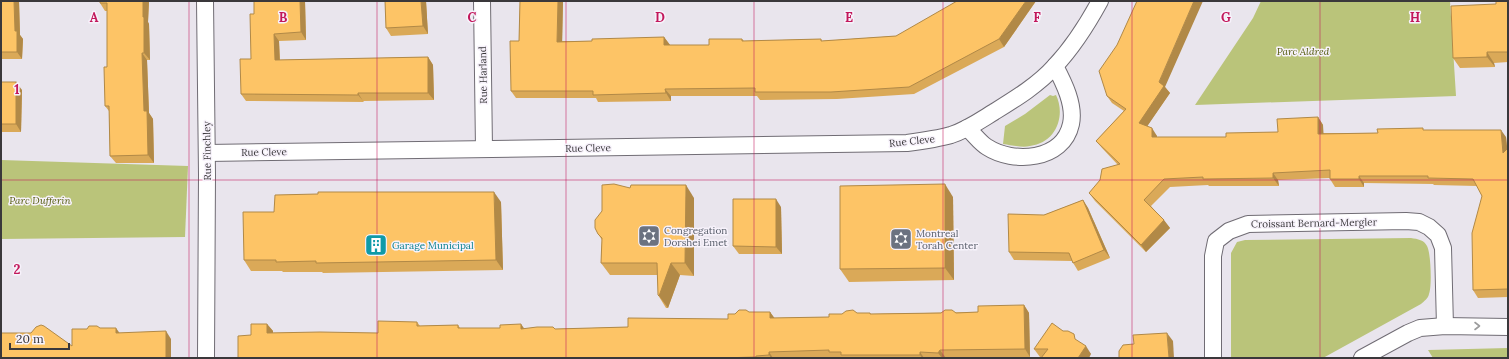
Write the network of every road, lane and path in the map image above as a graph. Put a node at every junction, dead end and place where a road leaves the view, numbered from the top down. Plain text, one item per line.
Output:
1 (205, 1) edge
2 (482, 1) edge
3 (1100, 1) edge
4 (1055, 66) junction
5 (968, 128) junction
6 (484, 149) junction
7 (207, 153) junction
8 (1445, 326) junction
9 (1508, 327) edge
10 (206, 358) edge
11 (1213, 358) edge
12 (1362, 358) edge

1 - 7 street, Rue Finchley
2 - 6 street, Rue Harland
3 - 4 street, Rue Cleve
4 - 5 street, Rue Cleve
4 - 5 street
5 - 6 street, Rue Cleve
6 - 7 street, Rue Cleve
7 - 10 street, Rue Finchley
8 -> 9 street
8 - 11 street, Croissant Bernard-Mergler
8 - 12 street

